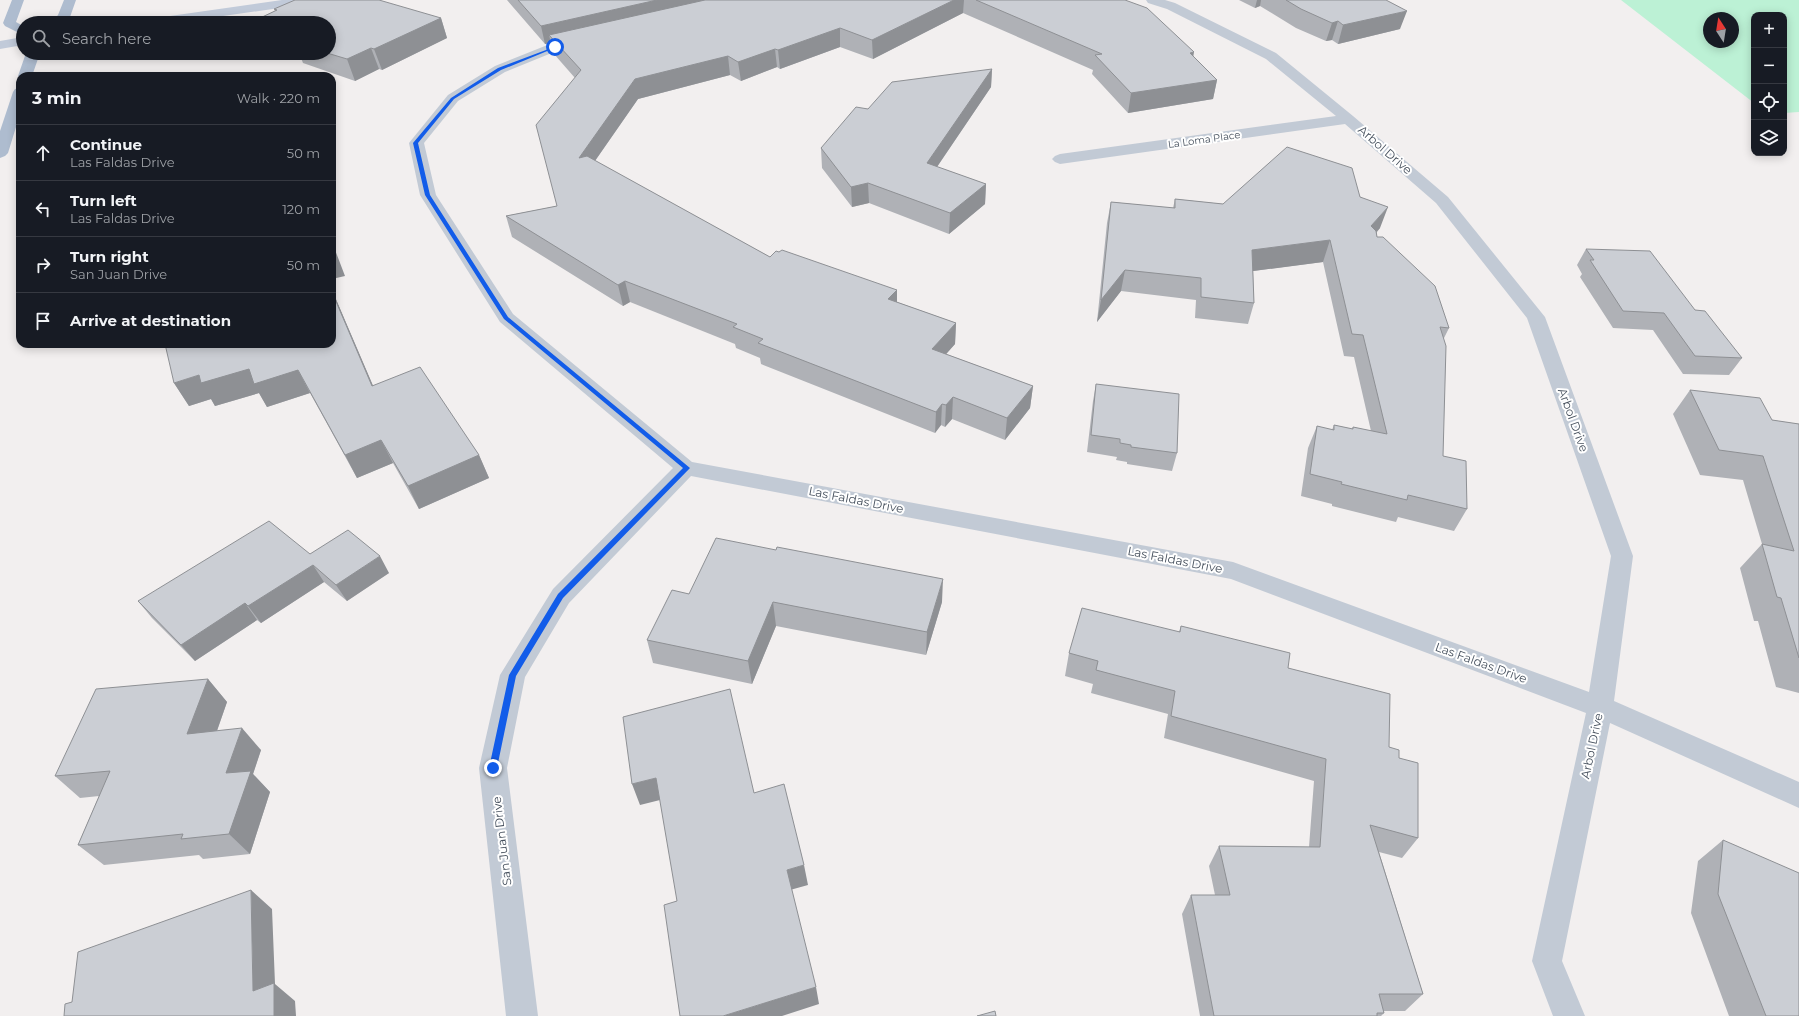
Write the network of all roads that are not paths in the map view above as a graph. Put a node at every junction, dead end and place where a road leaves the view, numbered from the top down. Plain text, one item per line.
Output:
1 (18, 0) edge
2 (70, 0) edge
3 (307, 0) edge
4 (1152, 0) edge
5 (65, 16) edge
6 (197, 16) edge
7 (16, 27) edge
8 (600, 37) edge
9 (16, 42) edge
10 (0, 45) edge
11 (31, 60) edge
12 (26, 72) edge
13 (16, 104) edge
14 (1348, 119) junction
15 (0, 153) edge
16 (1060, 159) dead end
17 (686, 468) junction
18 (1600, 707) junction
19 (1799, 795) edge
20 (522, 1016) edge
21 (1569, 1016) edge

1 - 7 main road
2 - 5 main road
3 - 6 street
4 - 14 street, Arbol Drive
8 - 17 street, Las Faldas Drive
9 - 10 street
11 - 12 main road
13 - 15 main road
14 - 16 street, La Loma Place
14 - 18 street, Arbol Drive
17 - 18 street, Las Faldas Drive
17 - 20 street, San Juan Drive
18 - 19 street, Las Faldas Drive
18 - 21 street, Arbol Drive

